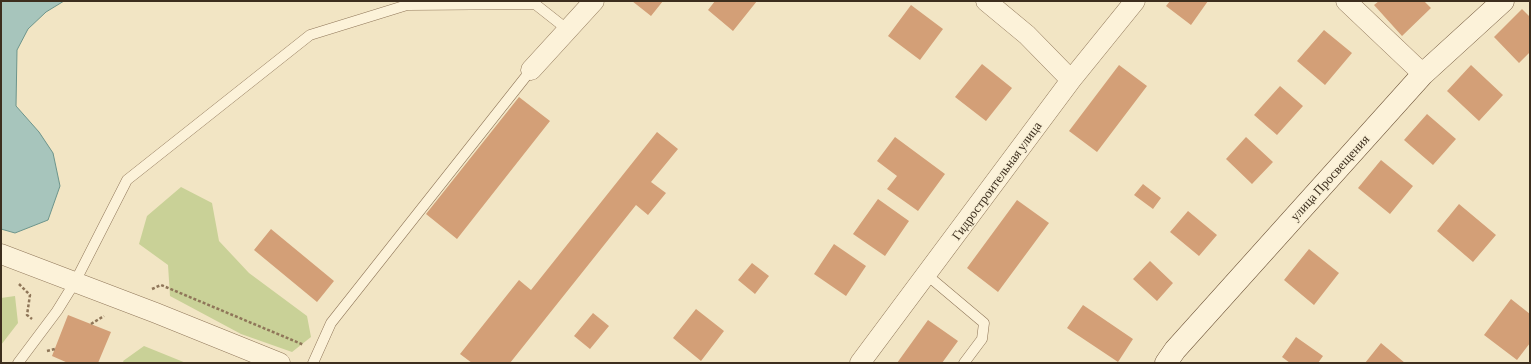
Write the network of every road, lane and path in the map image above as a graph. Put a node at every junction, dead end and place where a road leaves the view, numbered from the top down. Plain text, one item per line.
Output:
1 (594, 1) edge
2 (986, 1) edge
3 (1135, 1) edge
4 (1346, 1) edge
5 (1503, 1) edge
6 (568, 30) junction
7 (531, 70) joint
8 (1423, 74) junction
9 (1071, 80) junction
10 (1, 254) edge
11 (927, 275) junction
12 (13, 279) dead end
13 (75, 282) junction
14 (38, 322) dead end
15 (18, 363) edge
16 (280, 363) edge
17 (313, 363) edge
18 (860, 363) edge
19 (964, 363) edge
20 (1166, 363) edge

1 - 6 street
2 - 9 street
3 - 9 street, Гидростроительная улица
4 - 8 street
5 - 8 street, улица Просвещения
6 - 7 street
6 - 13 lane
7 - 17 lane
8 - 20 street, улица Просвещения
9 - 11 street, Гидростроительная улица
10 - 13 street
11 - 18 street, Гидростроительная улица
11 - 19 lane
12 - 14 path
13 - 15 lane
13 - 16 street

